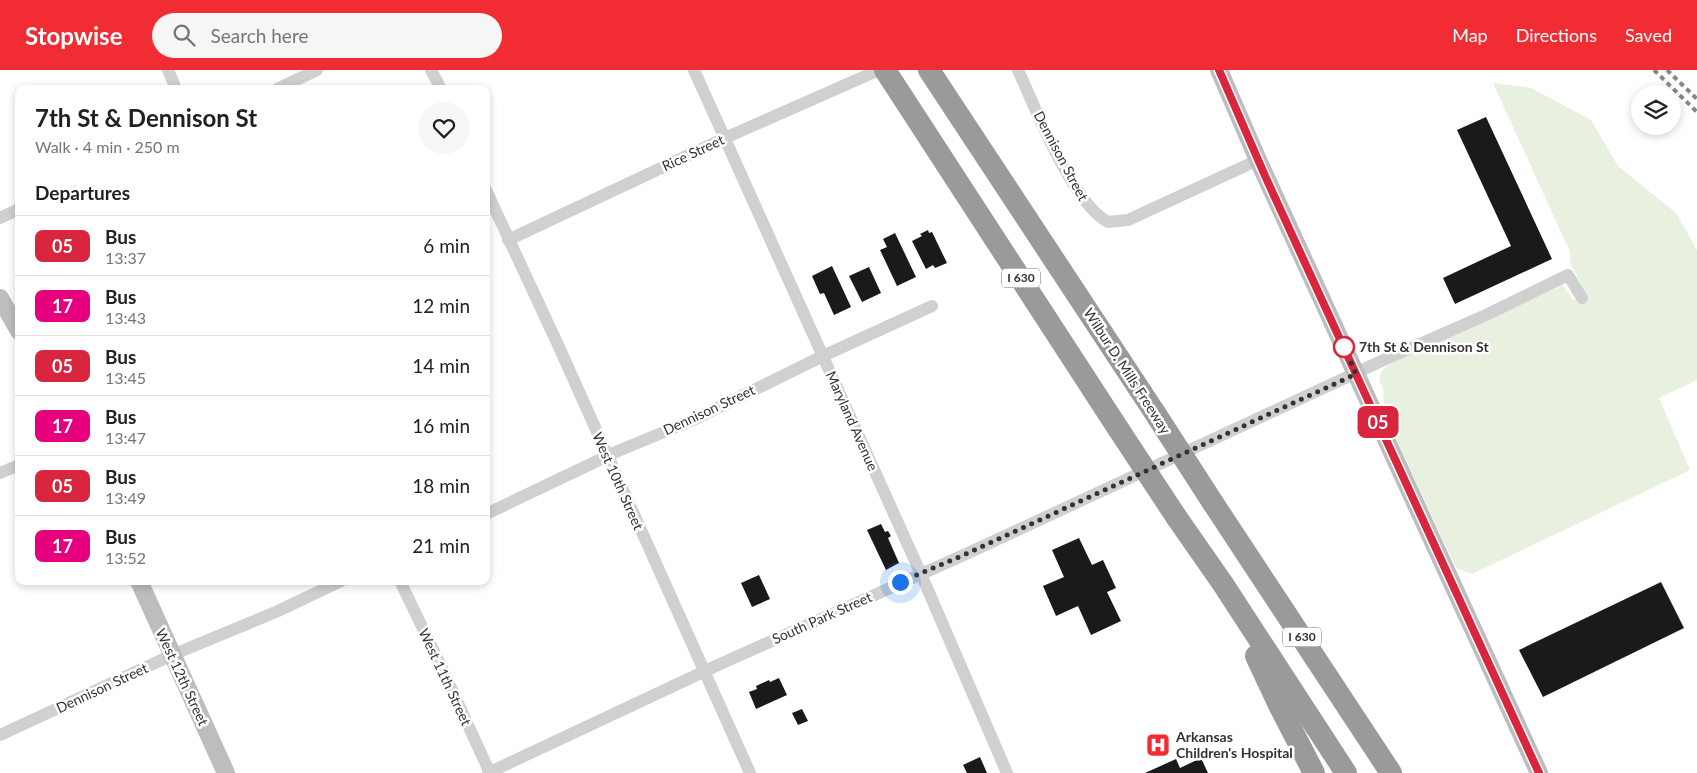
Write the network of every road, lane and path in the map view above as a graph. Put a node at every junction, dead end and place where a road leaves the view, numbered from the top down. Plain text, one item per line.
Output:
1 (168, 70) edge
2 (317, 70) edge
3 (432, 70) edge
4 (694, 70) edge
5 (879, 70) edge
6 (885, 70) edge
7 (929, 70) edge
8 (1018, 70) edge
9 (1219, 70) edge
10 (174, 85) edge
11 (285, 85) edge
12 (439, 85) edge
13 (725, 138) junction
14 (1258, 160) junction
15 (490, 199) edge
16 (15, 211) edge
17 (0, 218) edge
18 (508, 240) junction
19 (0, 298) edge
20 (1582, 298) dead end
21 (932, 306) dead end
22 (15, 325) edge
23 (823, 356) junction
24 (1356, 374) junction
25 (607, 457) junction
26 (15, 467) edge
27 (0, 473) edge
28 (490, 512) edge
29 (921, 574) junction
30 (1223, 584) junction
31 (141, 585) edge
32 (333, 585) edge
33 (402, 585) edge
34 (172, 656) junction
35 (704, 672) junction
36 (0, 735) edge
37 (226, 773) edge
38 (489, 773) edge
39 (750, 773) edge
40 (1007, 773) edge
41 (1314, 773) edge
42 (1346, 773) edge
43 (1391, 773) edge
44 (1539, 773) edge

1 - 10 street
2 - 11 street
3 - 12 street
4 - 13 street, Maryland Avenue
5 - 13 street, Rice Street
6 - 30 highway, I 630, bridge
7 - 43 highway, Wilbur D. Mills Freeway / I 630, bridge
8 - 14 street, Dennison Street
9 - 14 street
13 - 18 street, Rice Street
13 - 23 street, Maryland Avenue
14 - 24 street
15 - 18 street, West 10th Street
16 - 17 street
18 - 25 street, West 10th Street
19 - 22 street
20 - 24 street, South Park Street
21 - 23 street, Dennison Street
23 - 25 street, Dennison Street
23 - 29 street, Maryland Avenue
24 - 29 street, South Park Street
24 - 44 street
25 - 28 street, Dennison Street
25 - 35 street, West 10th Street
26 - 27 street
29 - 35 street, South Park Street
29 - 40 street, Maryland Avenue
30 - 41 highway
30 - 42 highway, I 630
31 - 34 street, West 12th Street
32 - 34 street, Dennison Street
33 - 38 street, West 11th Street
34 - 36 street, Dennison Street
34 - 37 street, West 12th Street
35 - 38 street, South Park Street
35 - 39 street, West 10th Street

